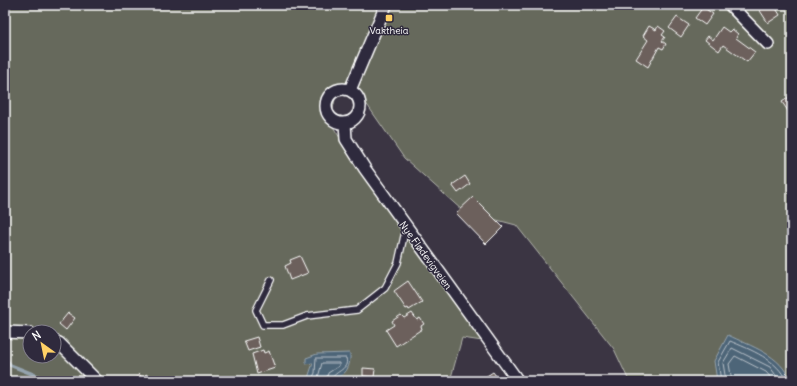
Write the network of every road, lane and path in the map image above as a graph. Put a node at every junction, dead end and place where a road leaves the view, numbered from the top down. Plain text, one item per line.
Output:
1 (386, 5) edge
2 (730, 5) edge
3 (768, 44) dead end
4 (350, 90) junction
5 (345, 123) junction
6 (406, 227) junction
7 (271, 280) dead end
8 (8, 332) edge
9 (22, 333) edge
10 (62, 346) edge
11 (97, 381) edge
12 (518, 381) edge

1 - 4 street
2 - 3 street
4 - 5 street
4 - 5 street
5 - 6 street, Nye Flødevigveien
6 - 7 lane
6 - 12 street, Nye Flødevigveien
8 - 9 street
10 - 11 street

